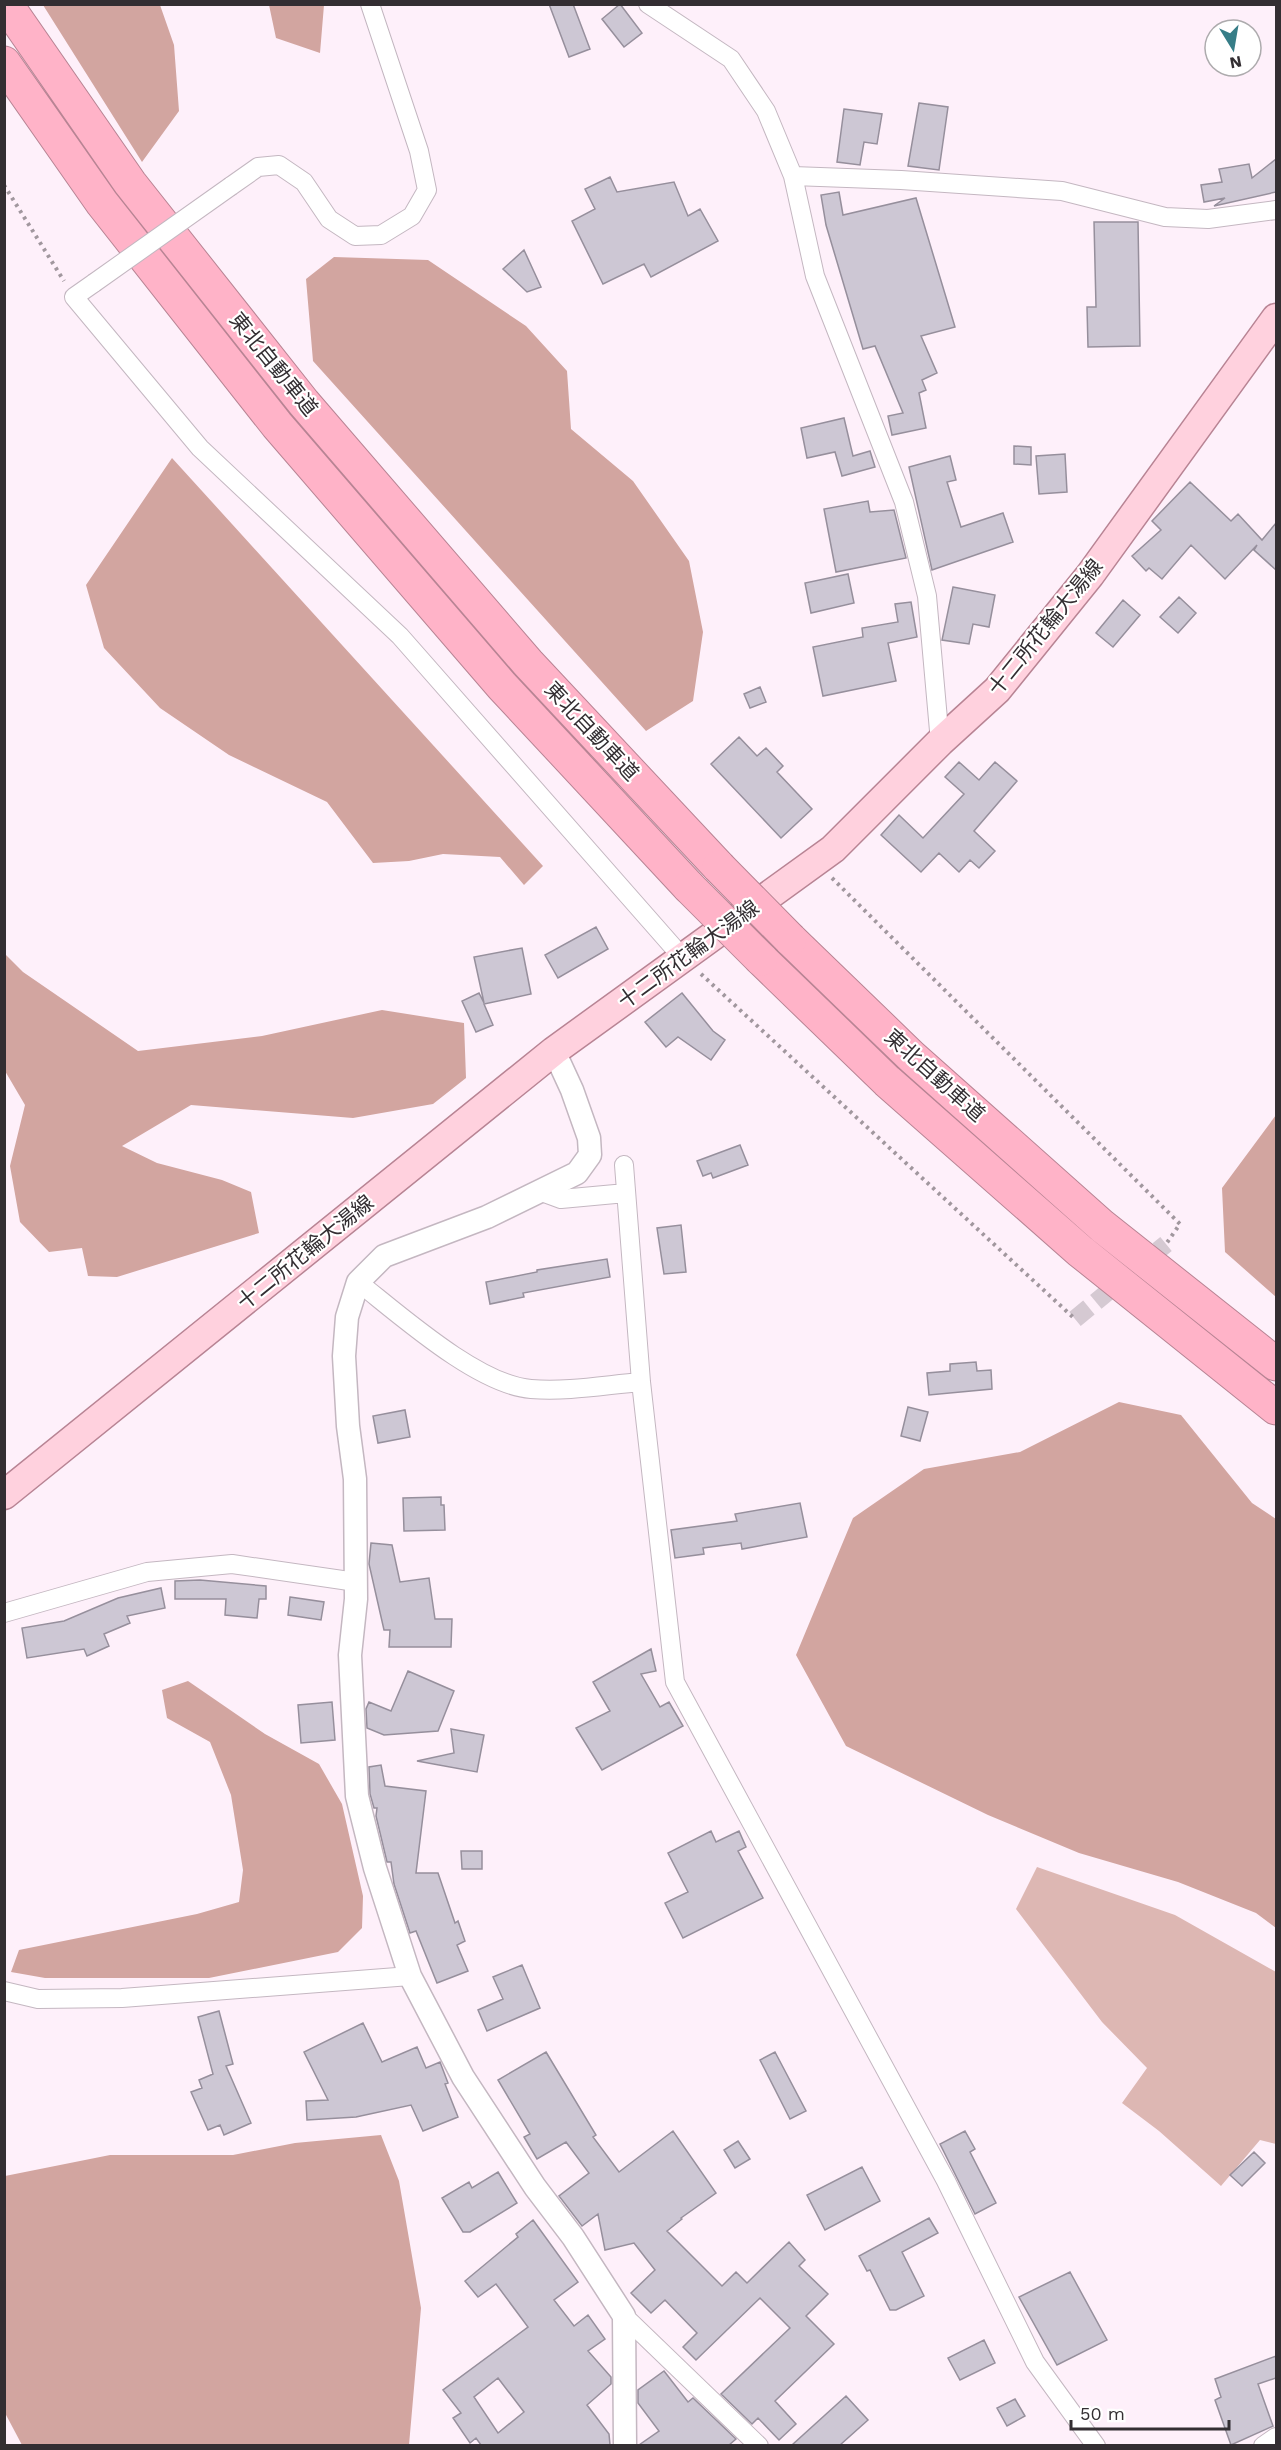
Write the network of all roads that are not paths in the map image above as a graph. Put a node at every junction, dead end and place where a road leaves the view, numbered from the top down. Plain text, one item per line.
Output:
1 (6, 4) edge
2 (370, 4) edge
3 (648, 4) edge
4 (4, 63) edge
5 (793, 176) junction
6 (1276, 210) edge
7 (1276, 318) edge
8 (940, 742) junction
9 (681, 957) junction
10 (554, 1051) junction
11 (624, 1166) dead end
12 (542, 1192) junction
13 (626, 1194) junction
14 (358, 1282) junction
15 (1276, 1364) edge
16 (641, 1382) junction
17 (1276, 1408) edge
18 (4, 1495) edge
19 (356, 1582) junction
20 (4, 1613) edge
21 (410, 1976) junction
22 (4, 1991) edge
23 (624, 2316) junction
24 (1276, 2437) edge
25 (625, 2445) edge
26 (759, 2445) edge
27 (1096, 2445) edge
28 (1263, 2445) edge

1 - 15 highway, 東北自動車道, bridge
2 - 9 street, bridge
3 - 5 street
4 - 17 highway, 東北自動車道, bridge
5 - 6 street
5 - 8 street
7 - 8 main road, 十二所花輪大湯線
8 - 9 main road, 十二所花輪大湯線
9 - 10 main road, 十二所花輪大湯線
10 - 12 street
10 - 18 main road, 十二所花輪大湯線
11 - 13 street
12 - 13 street
12 - 14 street
13 - 16 street
14 - 16 street
14 - 19 street
16 - 27 street
19 - 20 street
19 - 21 street
21 - 22 street
21 - 23 street
23 - 25 street
23 - 26 street
24 - 28 street

